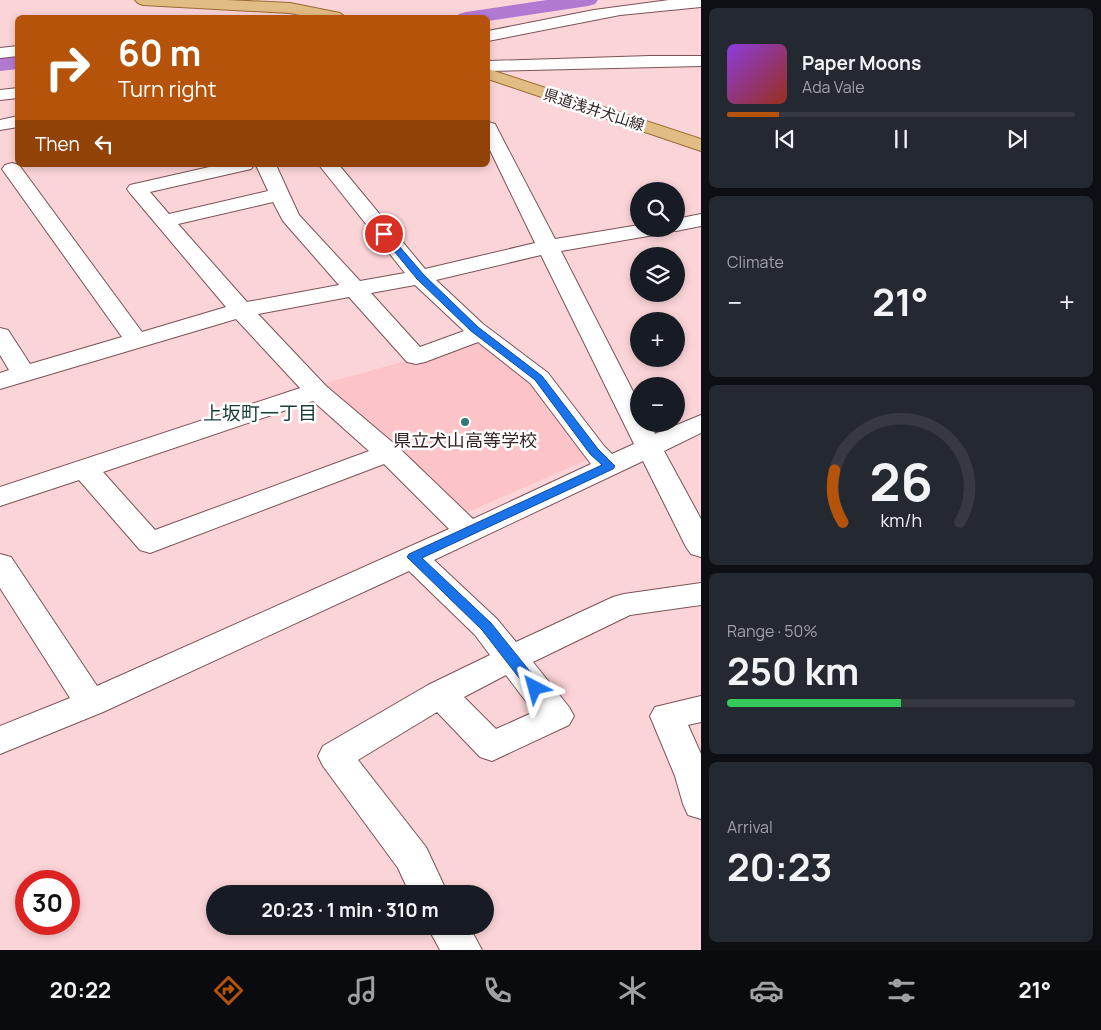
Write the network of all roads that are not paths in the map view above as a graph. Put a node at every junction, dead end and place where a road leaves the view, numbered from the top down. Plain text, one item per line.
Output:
1 (143, 0) edge
2 (701, 2) edge
3 (325, 15) edge
4 (490, 36) edge
5 (701, 48) edge
6 (15, 51) edge
7 (0, 53) edge
8 (701, 54) edge
9 (538, 56) dead end
10 (654, 58) junction
11 (701, 61) edge
12 (490, 66) edge
13 (490, 75) edge
14 (15, 80) edge
15 (0, 81) edge
16 (15, 93) edge
17 (0, 95) edge
18 (15, 122) edge
19 (0, 125) edge
20 (490, 132) edge
21 (701, 145) edge
22 (24, 167) edge
23 (235, 167) edge
24 (267, 167) edge
25 (331, 167) edge
26 (6, 171) edge
27 (279, 194) junction
28 (701, 220) edge
29 (164, 221) junction
30 (685, 223) edge
31 (630, 233) edge
32 (547, 247) junction
33 (420, 277) junction
34 (355, 290) junction
35 (241, 310) junction
36 (481, 333) junction
37 (0, 335) edge
38 (136, 340) junction
39 (24, 374) junction
40 (0, 381) edge
41 (317, 391) junction
42 (701, 423) edge
43 (649, 447) junction
44 (388, 453) junction
45 (609, 466) junction
46 (85, 469) junction
47 (0, 497) edge
48 (469, 532) junction
49 (701, 547) edge
50 (414, 557) junction
51 (0, 564) edge
52 (701, 594) edge
53 (512, 660) junction
54 (440, 694) junction
55 (91, 703) junction
56 (701, 709) edge
57 (0, 740) edge
58 (701, 804) edge
59 (426, 885) edge
60 (453, 935) edge
61 (462, 950) edge

1 - 3 main road
2 - 4 street
5 - 10 street
6 - 7 street
8 - 10 street
9 - 10 street
10 - 11 street
10 - 12 street
13 - 21 main road, 県道浅井犬山線
14 - 15 street
16 - 17 street
18 - 19 street
20 - 32 street
22 - 26 street
23 - 29 street
24 - 27 street
25 - 33 street
26 - 38 street
27 - 29 street
27 - 34 street
28 - 30 street
29 - 35 street
31 - 32 street
32 - 33 street
32 - 43 street
33 - 34 street
33 - 36 street
34 - 35 street
34 - 36 street
35 - 38 street
35 - 41 street
36 - 45 street
37 - 39 street
38 - 39 street
39 - 40 street
41 - 44 street
41 - 46 street
42 - 43 street
43 - 45 street
43 - 49 street
44 - 46 street
44 - 48 street
45 - 48 street
46 - 47 street
48 - 50 street
50 - 53 street
50 - 55 street
51 - 55 street
52 - 53 street
53 - 54 street
53 - 54 street
54 - 59 street
55 - 57 street
56 - 58 street
60 - 61 street

